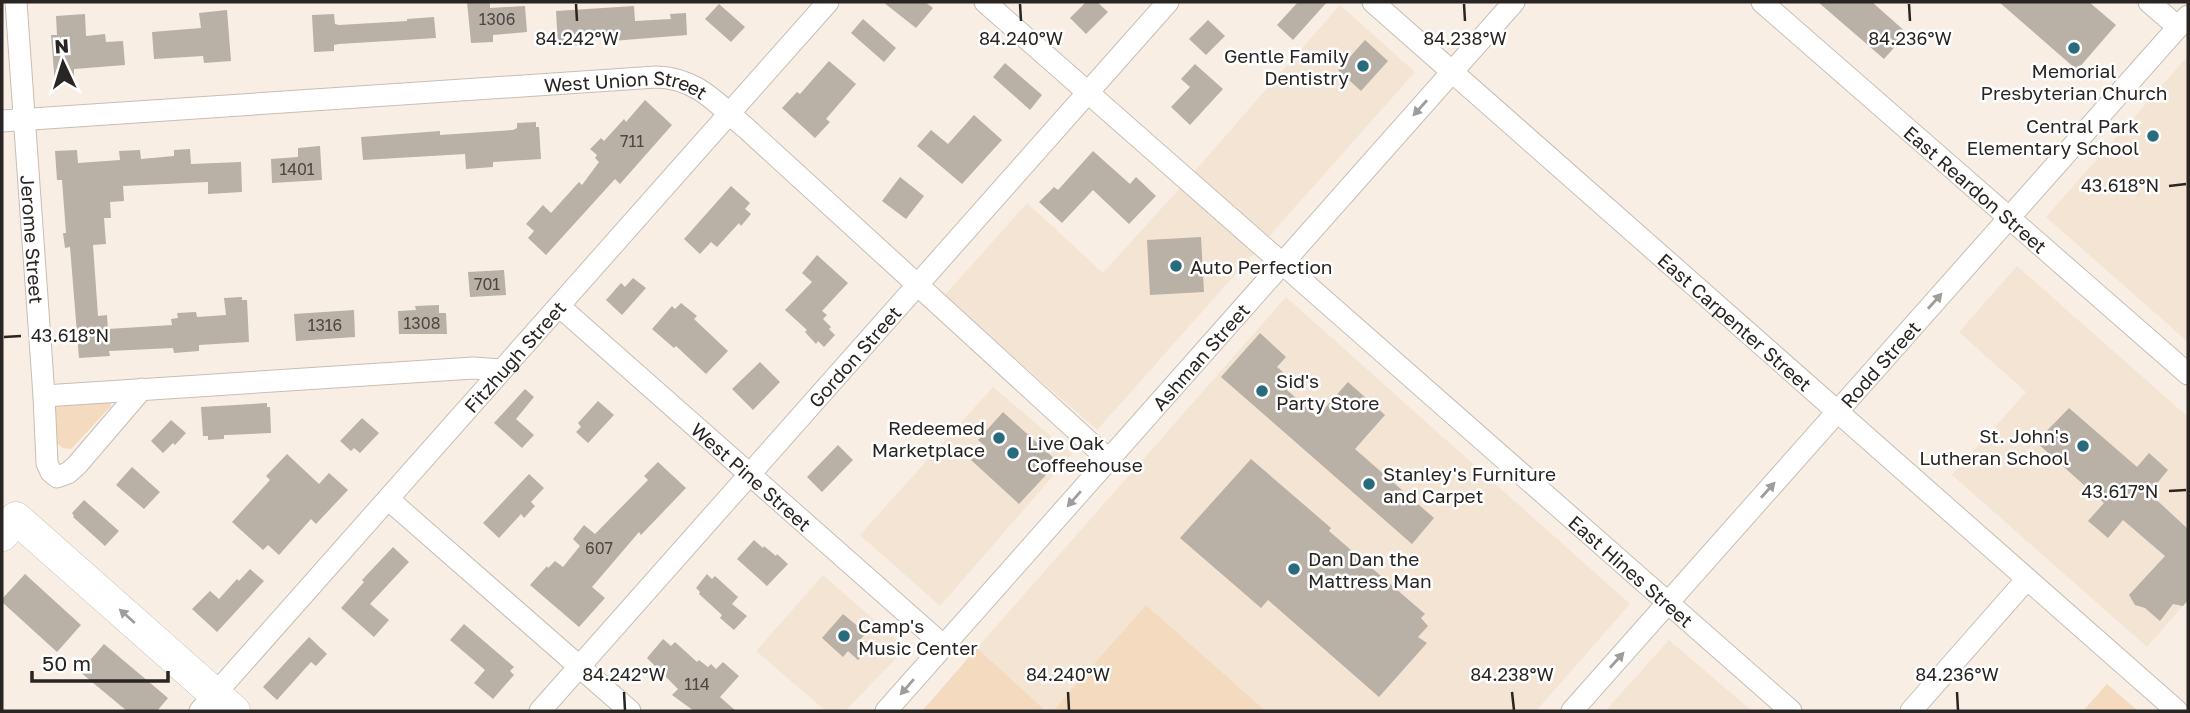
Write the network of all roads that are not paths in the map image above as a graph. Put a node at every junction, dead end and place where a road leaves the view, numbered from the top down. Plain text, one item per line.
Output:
1 (16, 2) edge
2 (828, 2) edge
3 (985, 2) edge
4 (1168, 2) edge
5 (1373, 2) edge
6 (1514, 2) edge
7 (1762, 2) edge
8 (2149, 2) edge
9 (2183, 21) edge
10 (1453, 71) junction
11 (1088, 92) junction
12 (729, 114) junction
13 (24, 119) junction
14 (2, 121) edge
15 (2010, 217) junction
16 (1282, 264) junction
17 (918, 284) junction
18 (559, 306) junction
19 (502, 370) junction
20 (2188, 374) edge
21 (142, 389) junction
22 (44, 396) junction
23 (1838, 411) junction
24 (1109, 460) junction
25 (749, 474) junction
26 (388, 499) junction
27 (9, 527) edge
28 (2028, 579) junction
29 (1668, 603) junction
30 (944, 646) junction
31 (579, 666) junction
32 (216, 705) edge
33 (540, 711) edge
34 (630, 711) edge
35 (886, 711) edge
36 (1572, 711) edge
37 (1791, 711) edge
38 (1910, 711) edge
39 (2176, 711) edge

1 - 13 street, Jerome Street
2 - 12 street, Fitzhugh Street
3 - 11 street, East Hines Street
4 - 11 street, Gordon Street
5 - 10 street, East Carpenter Street
6 - 10 street, Ashman Street
7 - 15 street, East Reardon Street
8 - 9 street
9 - 15 street, Rodd Street
10 -> 16 street, Ashman Street
10 - 23 street, East Carpenter Street
11 - 16 street, East Hines Street
11 - 17 street, Gordon Street
12 - 13 street, West Union Street
12 - 17 street, West Union Street
12 - 18 street, Fitzhugh Street
13 - 14 street, West Union Street
13 - 22 street, Jerome Street
15 - 20 street, East Reardon Street
23 -> 15 street, Rodd Street
16 - 24 street, Ashman Street
16 - 29 street, East Hines Street
17 - 24 street, West Union Street
17 - 25 street, Gordon Street
18 - 19 street, Fitzhugh Street
18 - 25 street, West Pine Street
19 - 21 street
19 - 26 street, Fitzhugh Street
21 - 22 street
21 - 22 street, Jerome Street
23 - 28 street, East Carpenter Street
29 -> 23 street, Rodd Street
24 -> 30 street, Ashman Street
25 - 30 street, West Pine Street
25 - 31 street, Gordon Street
26 - 31 street
26 - 32 street, Fitzhugh Street
32 -> 27 highway
28 - 38 street
28 - 39 street, East Carpenter Street
36 -> 29 street, Rodd Street
29 - 37 street, East Hines Street
30 -> 35 street, Ashman Street
31 - 33 street, Gordon Street
31 - 34 street

